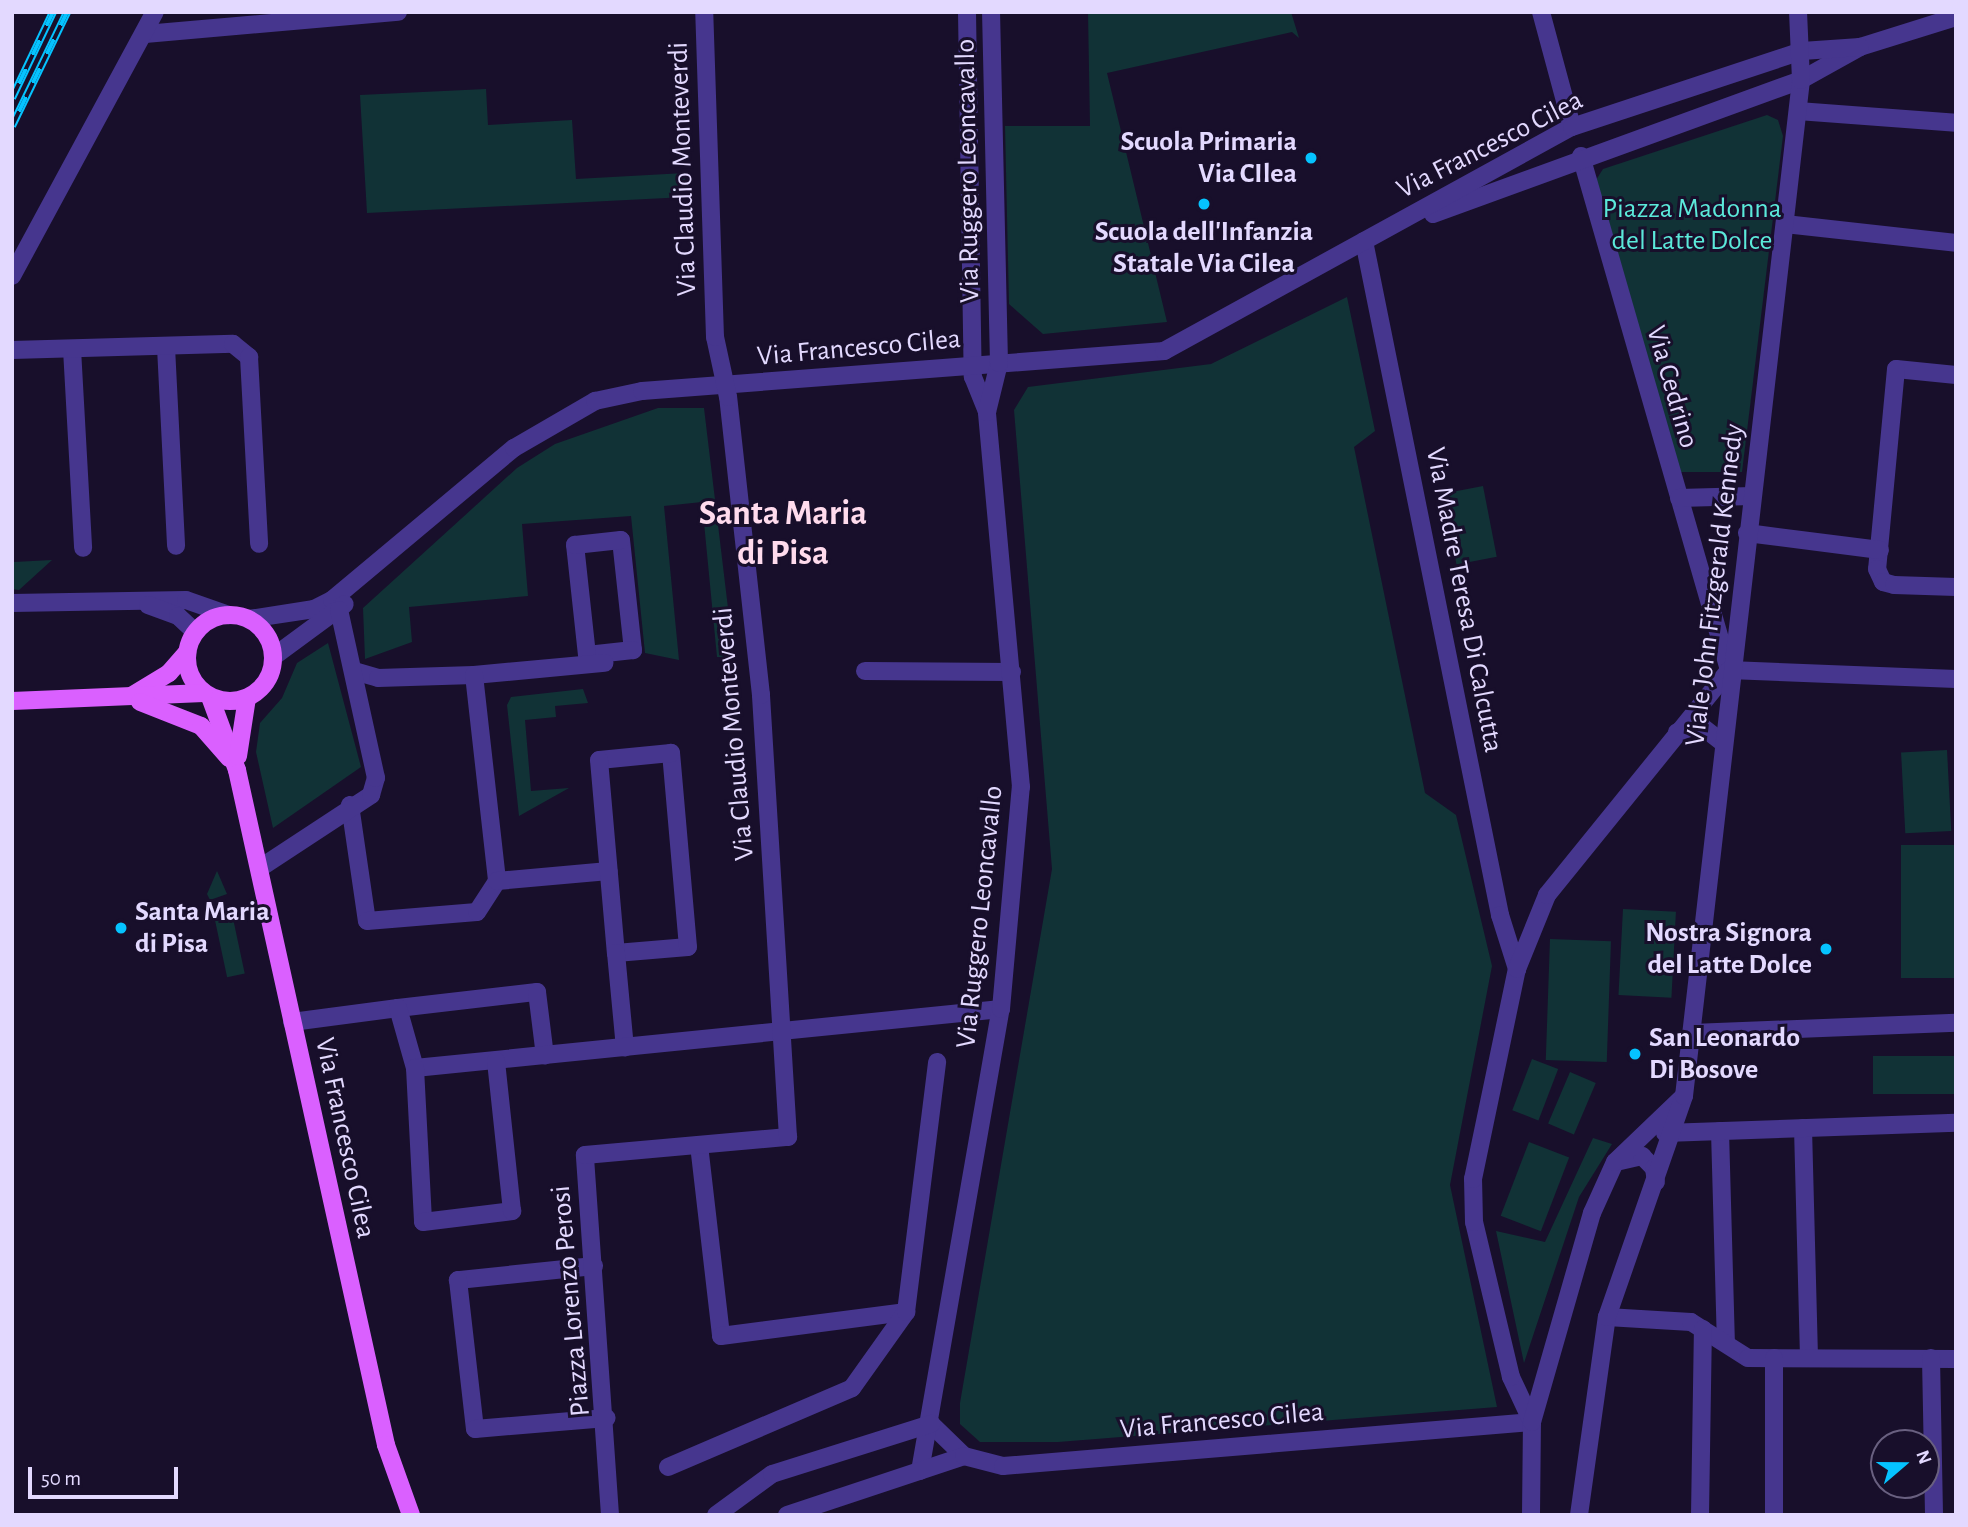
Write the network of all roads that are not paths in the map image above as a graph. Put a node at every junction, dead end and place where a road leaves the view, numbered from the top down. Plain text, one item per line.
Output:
1 (155, 12) edge
2 (398, 12) edge
3 (704, 12) edge
4 (967, 12) edge
5 (991, 12) edge
6 (1541, 12) edge
7 (1798, 12) edge
8 (1956, 17) edge
9 (145, 34) junction
10 (1860, 47) junction
11 (1802, 51) junction
12 (1801, 80) junction
13 (1798, 111) junction
14 (1956, 123) edge
15 (1572, 127) junction
16 (1581, 156) junction
17 (1785, 224) junction
18 (1364, 241) junction
19 (1956, 243) edge
20 (12, 276) edge
21 (166, 347) junction
22 (72, 349) junction
23 (12, 350) edge
24 (999, 363) junction
25 (973, 371) junction
26 (1956, 375) edge
27 (726, 385) junction
28 (987, 412) junction
29 (1752, 496) junction
30 (1679, 498) dead end
31 (1747, 533) junction
32 (259, 544) dead end
33 (176, 546) dead end
34 (83, 548) dead end
35 (1880, 550) junction
36 (384, 559) junction
37 (1956, 587) edge
38 (138, 601) junction
39 (12, 603) edge
40 (340, 610) junction
41 (229, 615) junction
42 (249, 619) junction
43 (195, 632) junction
44 (187, 652) junction
45 (613, 652) junction
46 (273, 657) junction
47 (1729, 670) junction
48 (354, 671) junction
49 (865, 671) dead end
50 (1012, 672) junction
51 (474, 675) junction
52 (1956, 679) edge
53 (207, 695) junction
54 (126, 698) junction
55 (247, 698) junction
56 (12, 701) edge
57 (1675, 733) junction
58 (1722, 742) junction
59 (237, 770) junction
60 (350, 805) junction
61 (260, 868) junction
62 (609, 871) junction
63 (497, 881) junction
64 (616, 953) junction
65 (1517, 969) junction
66 (398, 1008) junction
67 (1001, 1009) junction
68 (292, 1022) junction
69 (1956, 1023) edge
70 (1692, 1033) junction
71 (782, 1034) junction
72 (625, 1048) junction
73 (545, 1056) junction
74 (496, 1061) junction
75 (937, 1062) dead end
76 (415, 1068) junction
77 (1684, 1096) junction
78 (1956, 1123) edge
79 (1803, 1128) junction
80 (1720, 1130) junction
81 (1674, 1132) junction
82 (1641, 1134) junction
83 (699, 1146) junction
84 (1615, 1162) junction
85 (1656, 1182) junction
86 (594, 1266) junction
87 (906, 1312) junction
88 (1607, 1317) junction
89 (1703, 1329) junction
90 (1726, 1342) junction
91 (1774, 1357) junction
92 (1809, 1358) junction
93 (1930, 1359) junction
94 (1956, 1359) edge
95 (607, 1418) junction
96 (1532, 1422) junction
97 (931, 1424) junction
98 (964, 1457) junction
99 (668, 1468) dead end
100 (920, 1471) junction
101 (411, 1515) edge
102 (610, 1515) edge
103 (716, 1515) edge
104 (788, 1515) edge
105 (1531, 1515) edge
106 (1579, 1515) edge
107 (1700, 1515) edge
108 (1774, 1515) edge
109 (1934, 1515) edge

1 - 9 street
2 - 9 street
3 - 27 street, Via Claudio Monteverdi
4 - 25 street, Via Ruggero Leoncavallo
5 - 24 street, Via Ruggero Leoncavallo
6 - 15 street
7 - 11 street, Viale John Fitzgerald Kennedy
8 - 10 street
9 - 20 street
10 - 11 street, Via Francesco Cilea
10 - 12 street, Via Francesco Cilea
11 - 12 street, Viale John Fitzgerald Kennedy
11 - 15 street, Via Francesco Cilea
12 - 13 street, Viale John Fitzgerald Kennedy
12 - 16 street, Via Francesco Cilea
13 - 14 street
13 - 17 street, Viale John Fitzgerald Kennedy
15 - 18 street, Via Francesco Cilea
16 - 18 street, Via Francesco Cilea
16 - 47 street, Via Cedrino
17 - 19 street
17 - 29 street, Viale John Fitzgerald Kennedy
18 - 24 street, Via Francesco Cilea
18 - 65 street, Via Madre Teresa Di Calcutta
21 - 22 street
21 - 32 street
21 - 33 street
22 - 23 street
22 - 34 street
24 - 25 street, Via Francesco Cilea
24 - 28 street, Via Ruggero Leoncavallo
25 - 27 street, Via Francesco Cilea
25 - 28 street, Via Ruggero Leoncavallo
26 - 35 street
27 - 36 street, Via Francesco Cilea
27 - 71 street, Via Claudio Monteverdi
28 - 50 street, Via Ruggero Leoncavallo
29 - 30 street
29 - 31 street, Viale John Fitzgerald Kennedy
31 - 35 street
31 - 47 street, Viale John Fitzgerald Kennedy
35 - 37 street
36 - 40 street, Via Francesco Cilea
36 - 42 street, Via Francesco Cilea
38 - 39 street
38 - 41 street
38 - 43 street
40 - 46 street, Via Francesco Cilea
40 - 48 street
41 - 42 main road
41 - 43 main road
42 - 46 main road
43 - 44 main road
44 - 53 main road
44 - 54 main road
45 - 45 street
45 - 51 street
46 - 55 main road
47 - 52 street
47 - 57 street
47 - 58 street, Viale John Fitzgerald Kennedy
48 - 51 street
48 - 60 street
49 - 50 street
50 - 67 street, Via Ruggero Leoncavallo
51 - 63 street
53 - 54 main road
53 - 55 main road
53 - 59 main road, Via Francesco Cilea
54 - 56 main road
54 - 59 main road
55 - 59 main road, Via Francesco Cilea
57 - 58 street
57 - 65 street
58 - 70 street, Viale John Fitzgerald Kennedy
59 - 61 main road, Via Francesco Cilea
60 - 61 street
60 - 63 street
61 - 68 main road, Via Francesco Cilea
62 - 63 street
62 - 64 street
62 - 64 street
64 - 72 street
65 - 96 street
66 - 68 street
66 - 73 street
66 - 76 street
67 - 71 street
67 - 97 street, Via Ruggero Leoncavallo
68 - 101 main road, Via Francesco Cilea
69 - 70 street
70 - 77 street, Viale John Fitzgerald Kennedy
71 - 72 street
71 - 83 street, Piazza Lorenzo Perosi
72 - 73 street
73 - 74 street
74 - 76 street
74 - 76 street
75 - 87 street
77 - 81 street, Viale John Fitzgerald Kennedy
77 - 82 street
78 - 79 street
79 - 80 street
79 - 92 street
80 - 81 street
80 - 90 street
81 - 82 street
81 - 85 street, Viale John Fitzgerald Kennedy
82 - 84 street
83 - 86 street, Piazza Lorenzo Perosi
83 - 87 street
84 - 85 street
84 - 96 street
85 - 88 street, Viale John Fitzgerald Kennedy
86 - 95 street, Piazza Lorenzo Perosi
86 - 95 street
87 - 99 street
88 - 89 street
88 - 106 street, Viale John Fitzgerald Kennedy
89 - 90 street
89 - 107 street
90 - 91 street
91 - 92 street
91 - 108 street
92 - 93 street
93 - 94 street
93 - 109 street
95 - 102 street, Piazza Lorenzo Perosi
96 - 98 street, Via Francesco Cilea
96 - 105 street
97 - 98 street
97 - 100 street
97 - 103 street
98 - 100 street
100 - 104 street

